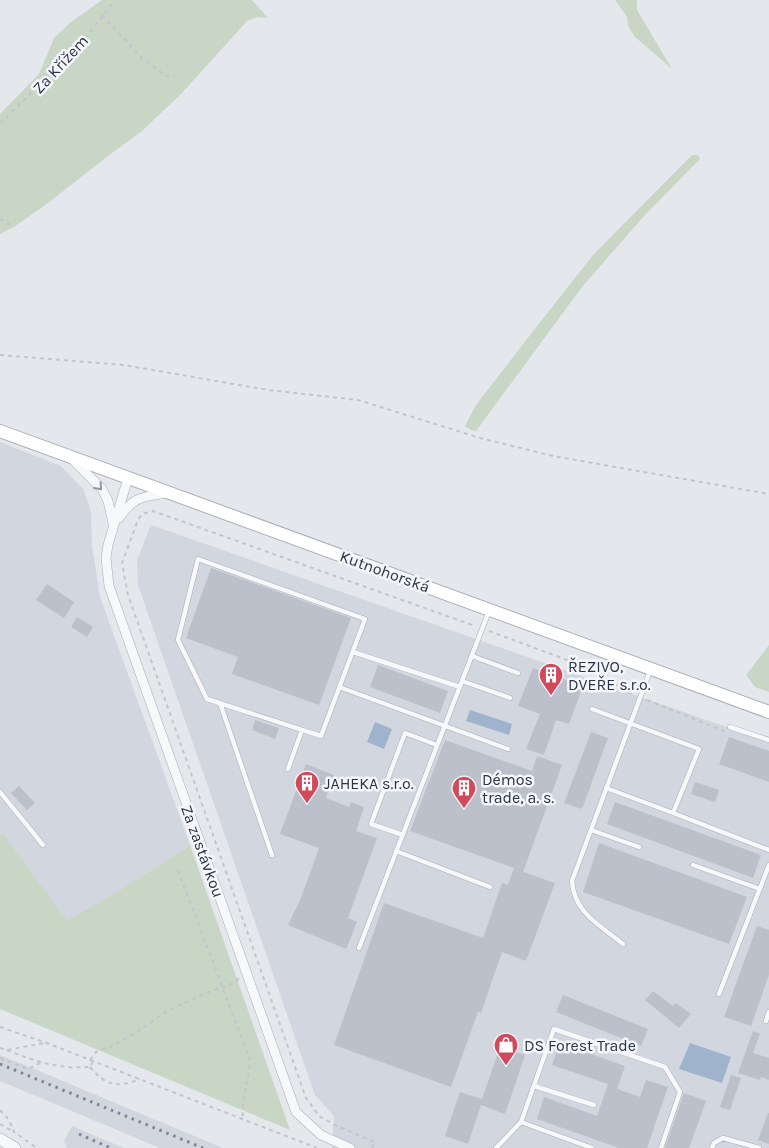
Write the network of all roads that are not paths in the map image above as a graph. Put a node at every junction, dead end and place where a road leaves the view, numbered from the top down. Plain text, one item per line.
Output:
1 (0, 431) edge
2 (69, 456) junction
3 (128, 478) junction
4 (170, 493) junction
5 (113, 526) junction
6 (490, 610) junction
7 (353, 652) junction
8 (472, 656) junction
9 (651, 669) junction
10 (518, 673) dead end
11 (462, 681) junction
12 (339, 687) junction
13 (460, 687) junction
14 (510, 698) dead end
15 (220, 703) junction
16 (592, 710) dead end
17 (769, 712) edge
18 (630, 723) junction
19 (445, 726) junction
20 (730, 727) dead end
21 (302, 730) junction
22 (769, 740) edge
23 (438, 745) junction
24 (508, 749) dead end
25 (288, 769) dead end
26 (606, 788) junction
27 (0, 792) edge
28 (673, 813) junction
29 (591, 830) junction
30 (403, 836) junction
31 (43, 845) dead end
32 (639, 847) dead end
33 (769, 850) edge
34 (396, 851) junction
35 (272, 854) dead end
36 (693, 865) dead end
37 (769, 865) edge
38 (490, 887) dead end
39 (760, 889) junction
40 (623, 944) dead end
41 (359, 948) dead end
42 (719, 994) dead end
43 (769, 1012) edge
44 (766, 1020) dead end
45 (534, 1086) junction
46 (594, 1105) dead end
47 (522, 1122) junction
48 (0, 1139) edge
49 (15, 1148) edge
50 (350, 1148) edge
51 (496, 1148) edge
52 (592, 1148) edge
53 (661, 1148) edge
54 (712, 1148) edge
55 (760, 1148) edge

1 - 2 main road, Kutnohorská
2 - 3 main road, Kutnohorská
2 -> 5 street, Za zastávkou
3 - 4 main road, Kutnohorská
3 - 5 street, Za zastávkou
4 - 5 street, Za zastávkou
4 - 6 main road, Kutnohorská
5 - 50 street, Za zastávkou
6 - 8 lane
6 - 9 main road, Kutnohorská
7 - 12 lane
7 - 13 lane
7 - 15 lane
8 - 10 lane
8 - 11 lane
9 - 17 main road, Kutnohorská
9 - 18 lane
11 - 13 lane
11 - 14 lane
12 - 19 lane
12 - 21 lane
13 - 19 lane
15 - 21 lane
15 - 35 lane
16 - 18 lane
18 - 26 lane
18 - 28 lane
19 - 23 lane
19 - 24 lane
20 - 22 lane
21 - 25 lane
23 - 30 lane
23 - 30 lane
26 - 28 lane
26 - 29 lane
27 - 31 lane
28 - 33 lane
29 - 32 lane
29 - 40 lane
30 - 34 lane
34 - 38 lane
34 - 41 lane
36 - 39 lane
37 - 39 lane
39 - 42 lane
43 - 44 lane
45 - 46 lane
45 - 47 lane
45 - 53 lane
47 - 51 lane
47 - 52 lane
48 - 49 street
54 - 55 lane

